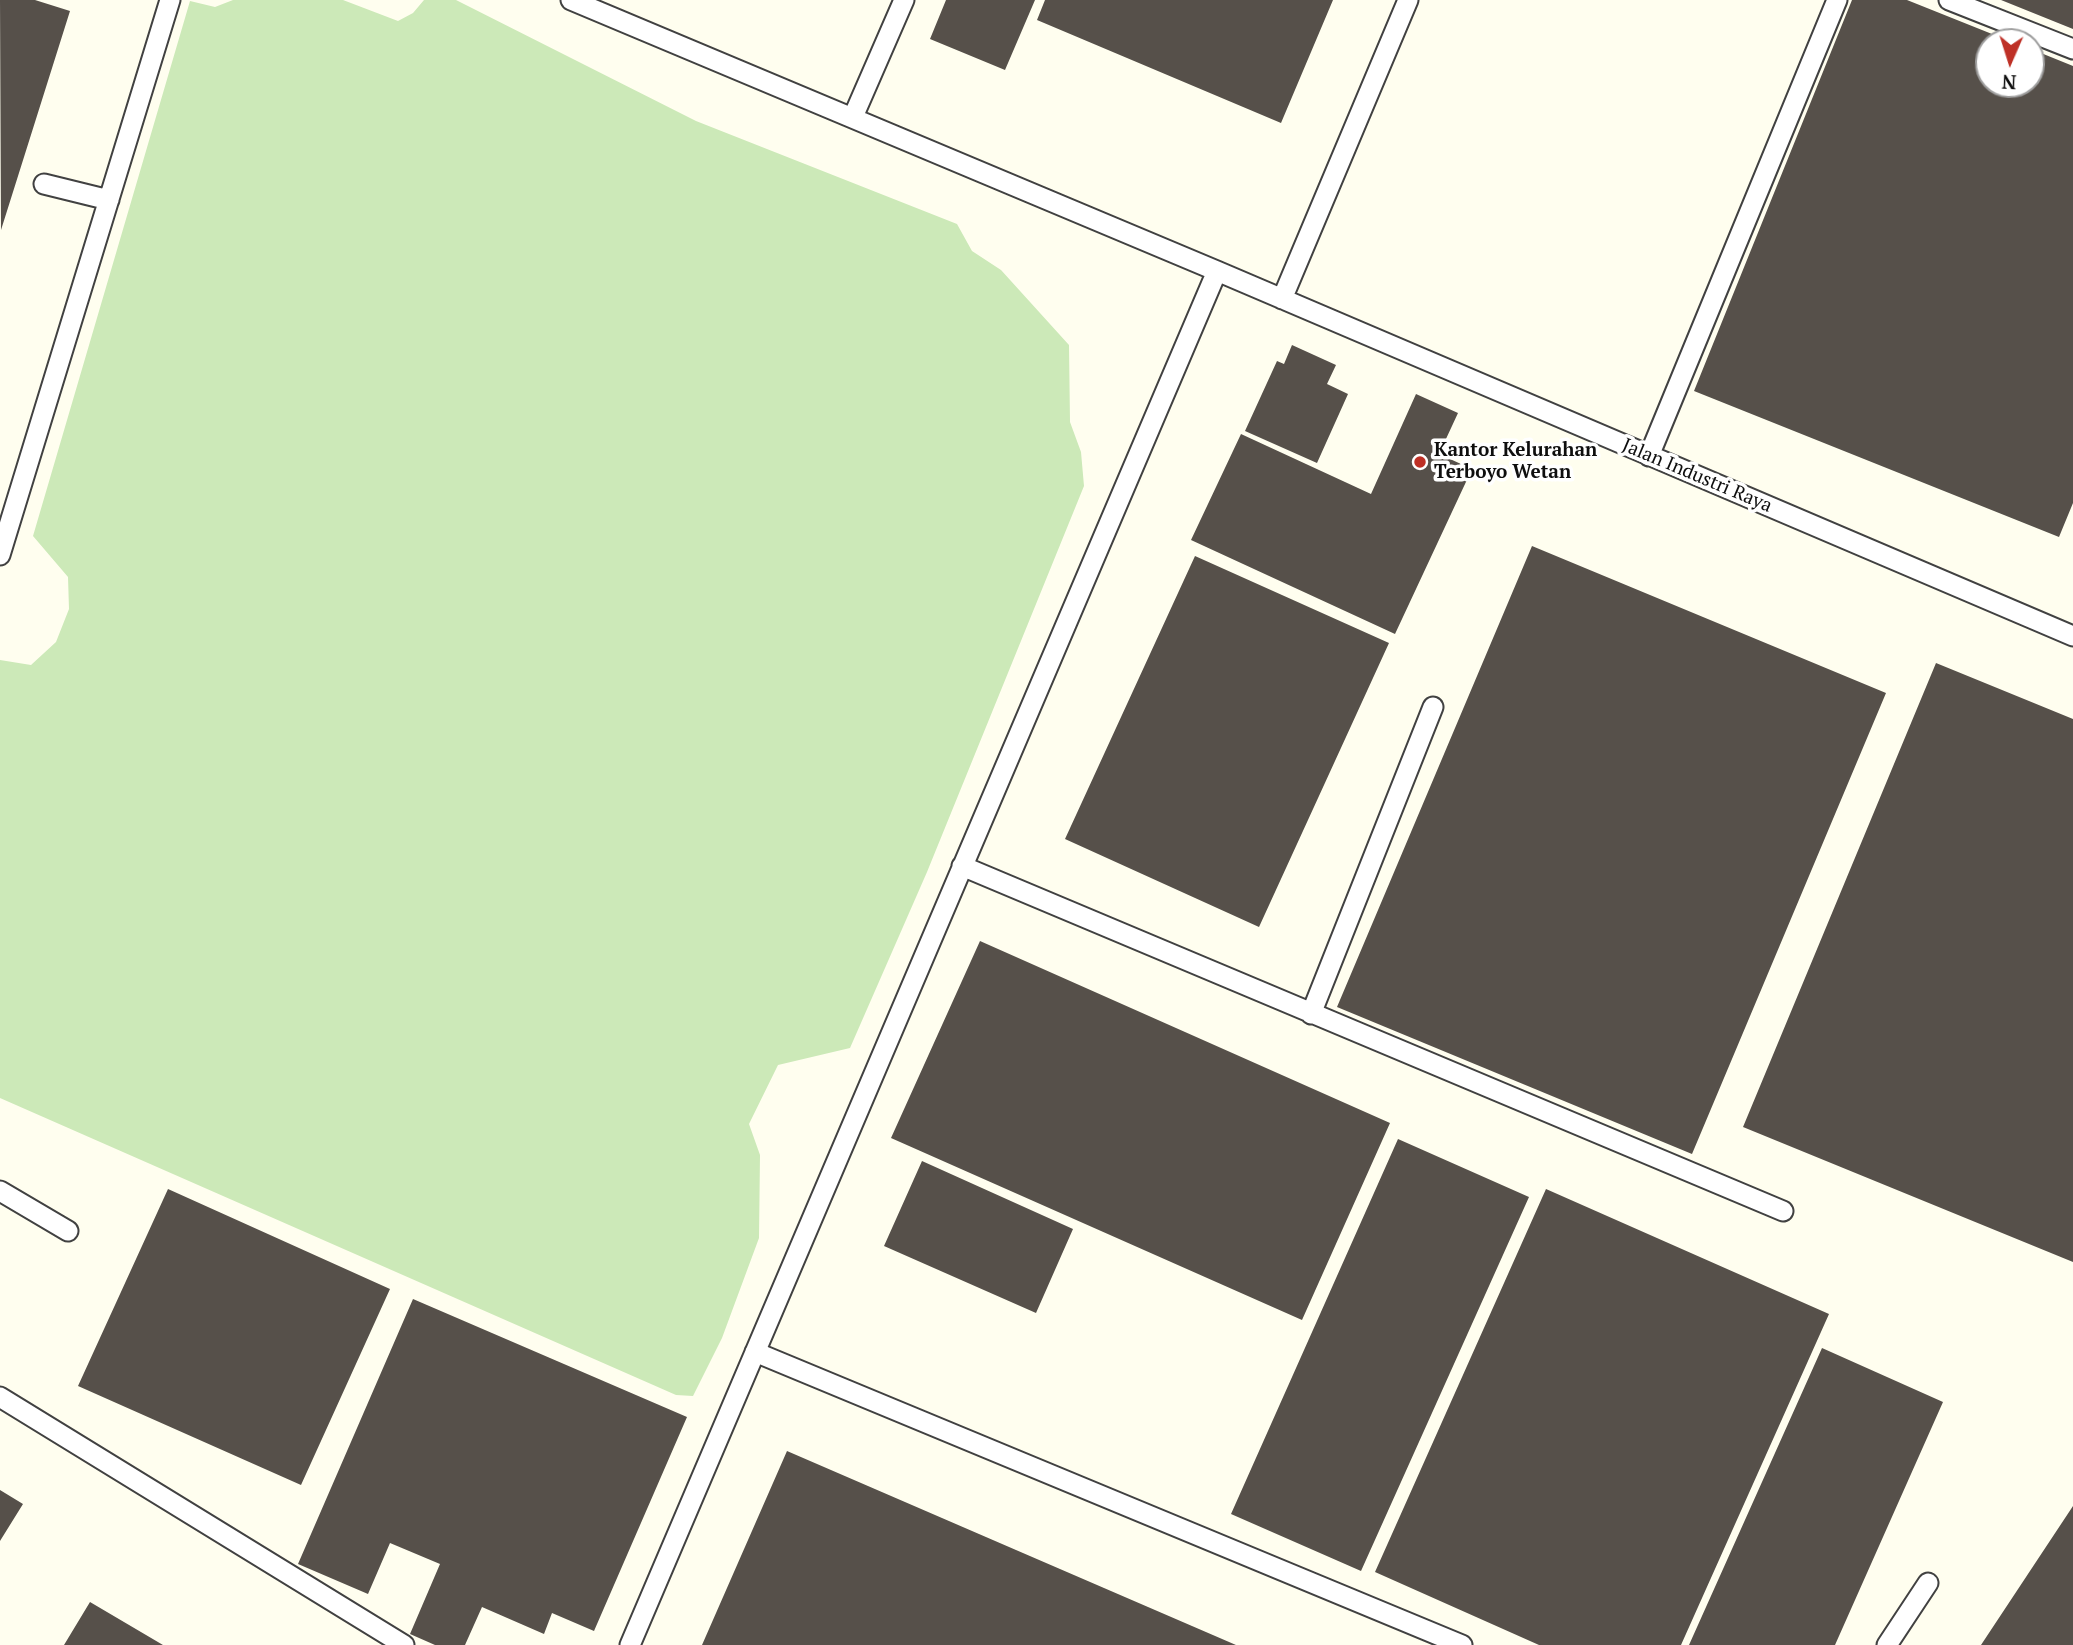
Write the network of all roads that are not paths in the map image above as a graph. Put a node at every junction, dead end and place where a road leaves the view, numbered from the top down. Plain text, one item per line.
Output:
1 (170, 0) edge
2 (571, 0) edge
3 (904, 0) edge
4 (1408, 0) edge
5 (1837, 0) edge
6 (1949, 0) edge
7 (2073, 50) edge
8 (852, 117) junction
9 (44, 184) dead end
10 (109, 200) junction
11 (1217, 271) junction
12 (1282, 299) junction
13 (1657, 438) junction
14 (0, 555) edge
15 (2073, 636) edge
16 (1433, 707) dead end
17 (962, 866) junction
18 (1311, 1014) junction
19 (0, 1191) edge
20 (1783, 1211) dead end
21 (68, 1231) dead end
22 (755, 1352) junction
23 (0, 1396) edge
24 (1928, 1583) dead end
25 (404, 1645) edge
26 (630, 1645) edge
27 (1462, 1645) edge
28 (1887, 1645) edge

1 - 10 lane
2 - 8 lane, Jalan Industri Raya
3 - 8 lane
4 - 12 lane
5 - 13 lane
6 - 7 lane
8 - 11 lane, Jalan Industri Raya
9 - 10 lane
10 - 14 lane
11 - 12 lane, Jalan Industri Raya
11 - 17 lane
12 - 13 lane, Jalan Industri Raya
13 - 15 lane, Jalan Industri Raya
16 - 18 lane
17 - 18 lane
17 - 22 lane
18 - 20 lane
19 - 21 lane
22 - 26 lane
22 - 27 lane
23 - 25 lane
24 - 28 lane

